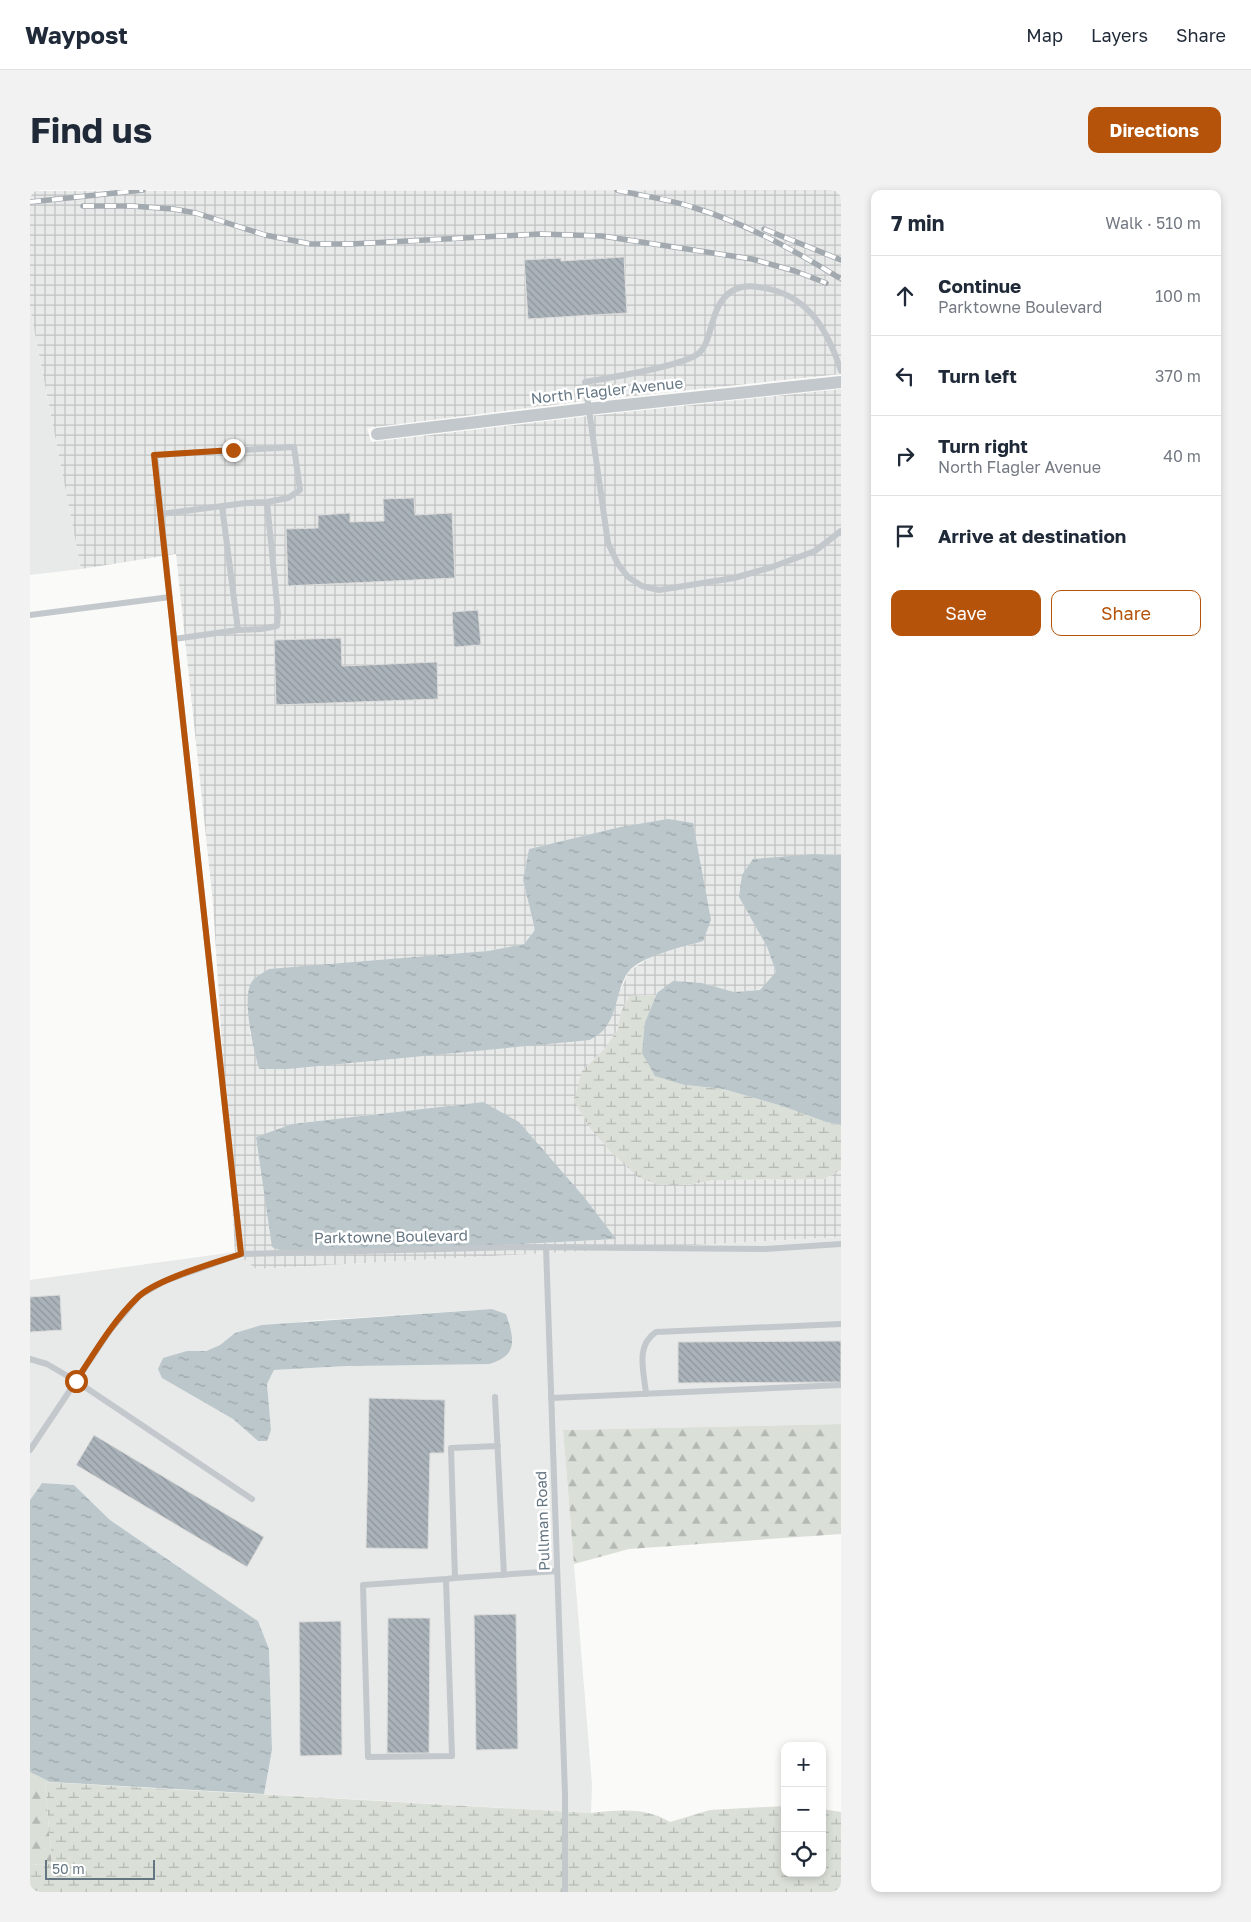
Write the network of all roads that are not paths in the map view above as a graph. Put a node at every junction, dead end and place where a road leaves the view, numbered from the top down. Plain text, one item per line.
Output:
1 (841, 370) edge
2 (841, 382) edge
3 (587, 409) junction
4 (377, 434) dead end
5 (267, 502) junction
6 (222, 506) junction
7 (161, 514) junction
8 (841, 531) edge
9 (170, 597) junction
10 (30, 615) edge
11 (238, 630) junction
12 (174, 639) junction
13 (841, 1244) edge
14 (546, 1247) junction
15 (241, 1254) junction
16 (841, 1324) edge
17 (30, 1359) edge
18 (76, 1381) junction
19 (841, 1385) edge
20 (646, 1394) junction
21 (495, 1397) dead end
22 (551, 1398) junction
23 (498, 1446) junction
24 (30, 1450) edge
25 (252, 1498) dead end
26 (557, 1571) junction
27 (504, 1575) junction
28 (455, 1578) junction
29 (446, 1579) junction
30 (565, 1892) edge

1 - 3 lane
2 - 3 street, North Flagler Avenue
3 - 4 street, North Flagler Avenue
3 - 8 lane
5 - 6 lane
5 - 7 lane
5 - 11 lane
6 - 7 lane
6 - 11 lane
7 - 9 lane
9 - 10 lane
9 - 12 lane
11 - 12 lane
12 - 15 lane
13 - 14 lane, Parktowne Boulevard
14 - 15 lane, Parktowne Boulevard
14 - 22 lane, Pullman Road
15 - 18 lane, Parktowne Boulevard
16 - 20 lane
17 - 18 lane
18 - 24 lane, Parktowne Boulevard
18 - 25 lane
19 - 20 lane
20 - 22 lane
21 - 23 lane
22 - 26 lane, Pullman Road
23 - 27 lane
23 - 28 lane
26 - 27 lane
26 - 30 lane, Pullman Road
27 - 28 lane
28 - 29 lane
29 - 29 lane

